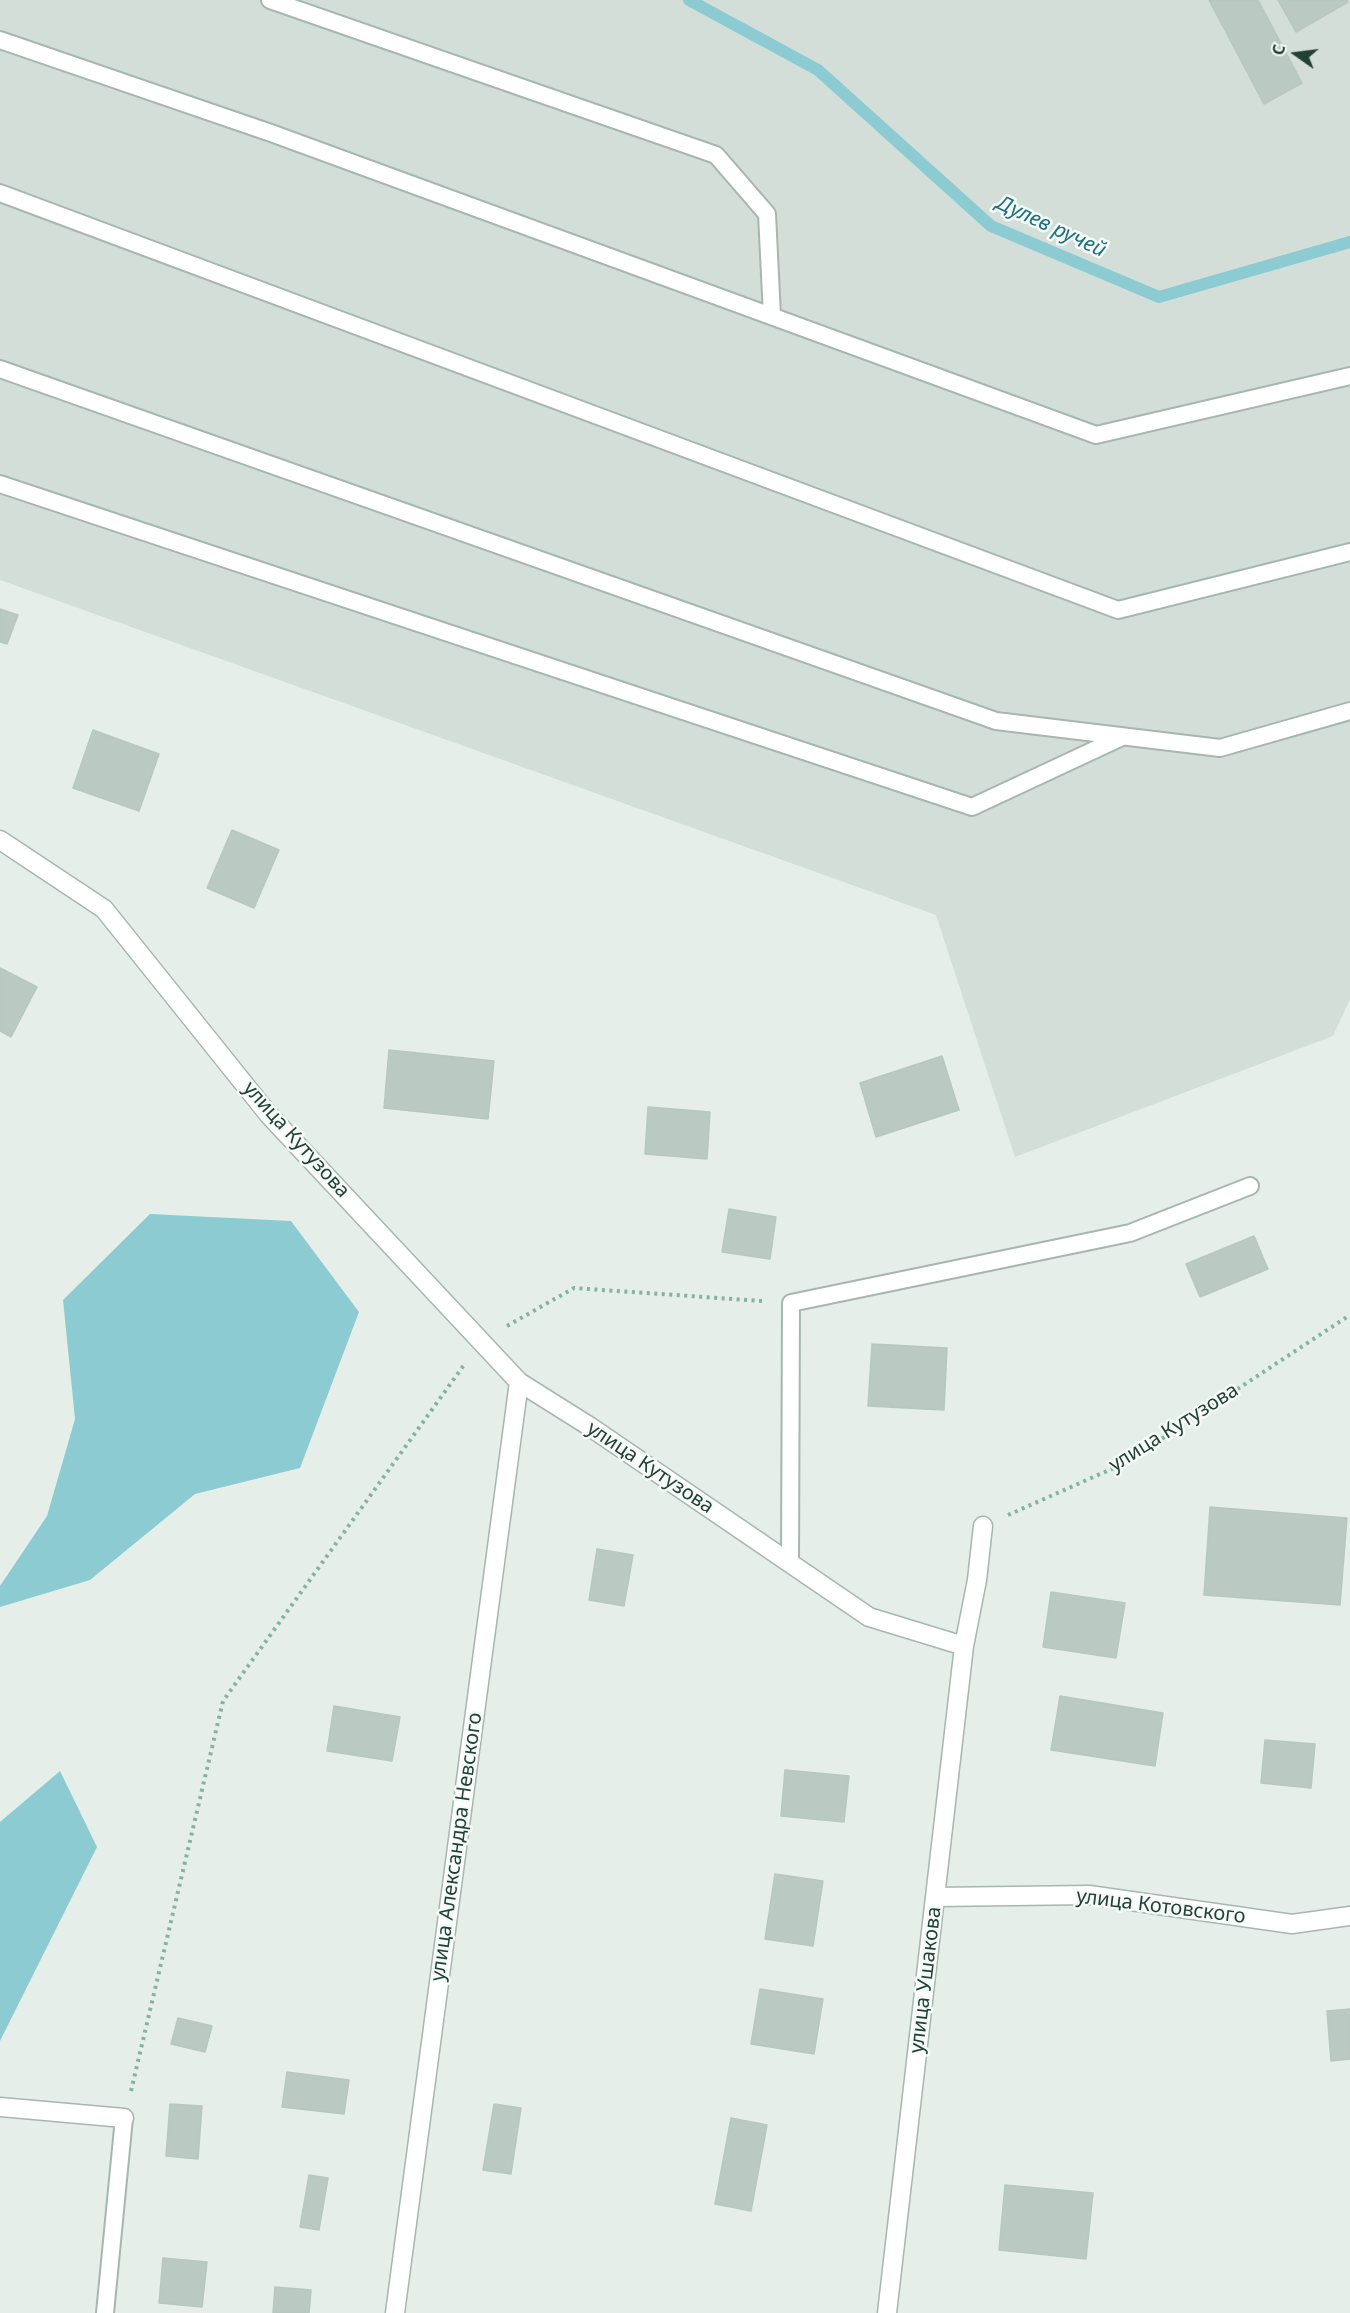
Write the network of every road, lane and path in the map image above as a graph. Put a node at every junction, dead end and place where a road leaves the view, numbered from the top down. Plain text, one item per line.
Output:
1 (270, 0) edge
2 (0, 40) edge
3 (0, 193) edge
4 (772, 316) junction
5 (0, 369) edge
6 (1350, 376) edge
7 (0, 483) edge
8 (1350, 552) edge
9 (1350, 711) edge
10 (1122, 736) junction
11 (0, 840) edge
12 (1250, 1186) dead end
13 (791, 1303) junction
14 (1350, 1315) edge
15 (482, 1340) junction
16 (519, 1382) junction
17 (983, 1526) joint
18 (790, 1562) junction
19 (964, 1646) junction
20 (936, 1897) junction
21 (1350, 1916) edge
22 (0, 2107) edge
23 (124, 2118) junction
24 (105, 2313) edge
25 (395, 2313) edge
26 (887, 2313) edge

1 - 4 lane
2 - 4 lane
3 - 8 lane
4 - 6 lane
5 - 10 lane
7 - 10 lane
9 - 10 lane
11 - 15 street, улица Кутузова
12 - 13 lane
13 - 15 path
13 - 18 lane
14 - 17 path, улица Кутузова
15 - 16 street, улица Кутузова
15 - 23 path
16 - 18 street, улица Кутузова
16 - 25 street, улица Александра Невского
17 - 19 street
18 - 19 street, улица Кутузова
19 - 20 street, улица Ушакова
20 - 21 street, улица Котовского
20 - 26 street, улица Ушакова
22 - 23 street
23 - 24 lane

